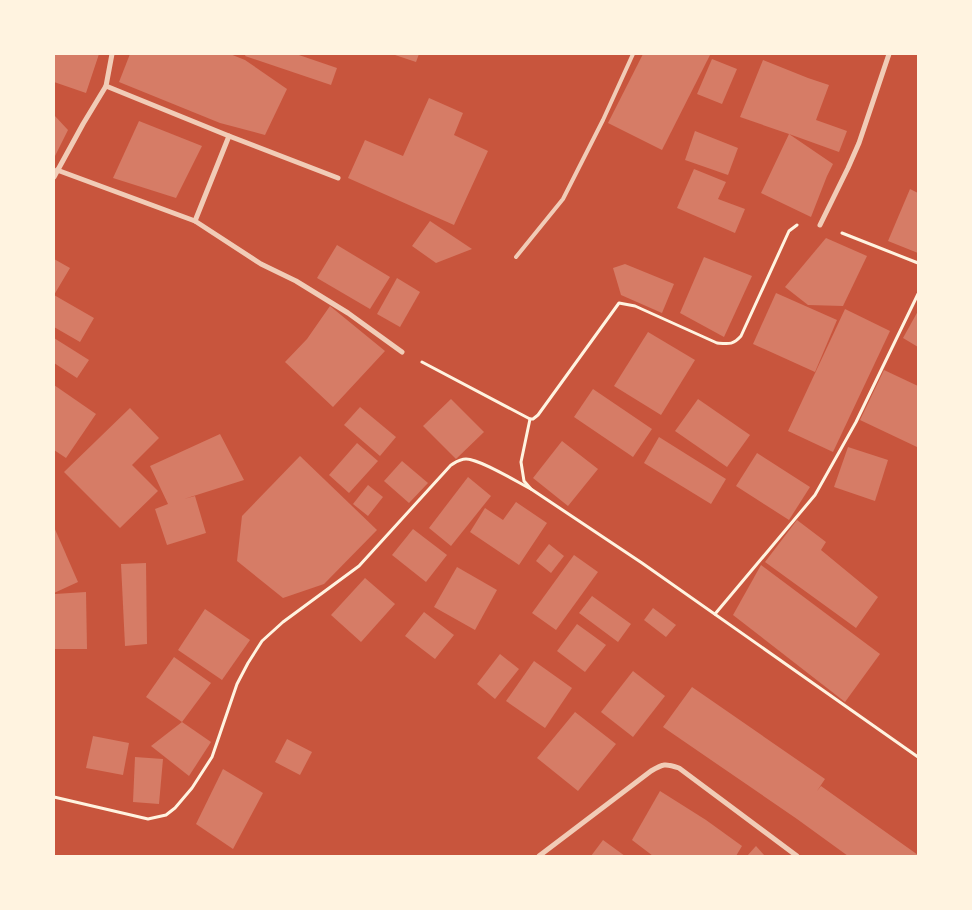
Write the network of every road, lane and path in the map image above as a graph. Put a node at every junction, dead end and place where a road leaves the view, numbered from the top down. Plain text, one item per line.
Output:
1 (112, 54) edge
2 (633, 54) edge
3 (889, 54) edge
4 (106, 86) junction
5 (229, 136) junction
6 (57, 170) junction
7 (54, 178) edge
8 (338, 178) dead end
9 (195, 221) junction
10 (820, 225) junction
11 (516, 257) dead end
12 (918, 262) edge
13 (918, 294) edge
14 (402, 352) joint
15 (530, 420) junction
16 (531, 489) junction
17 (715, 614) junction
18 (918, 757) edge
19 (54, 796) edge
20 (540, 856) edge
21 (798, 856) edge

1 - 4 street
2 - 11 lane
3 - 10 street
4 - 5 street
4 - 6 street
5 - 8 street
5 - 9 street
6 - 7 street
6 - 9 street
9 - 14 street
10 - 12 path
10 - 15 path
13 - 17 path
14 - 15 path
15 - 16 path
16 - 17 path
16 - 19 path
17 - 18 path
20 - 21 street

